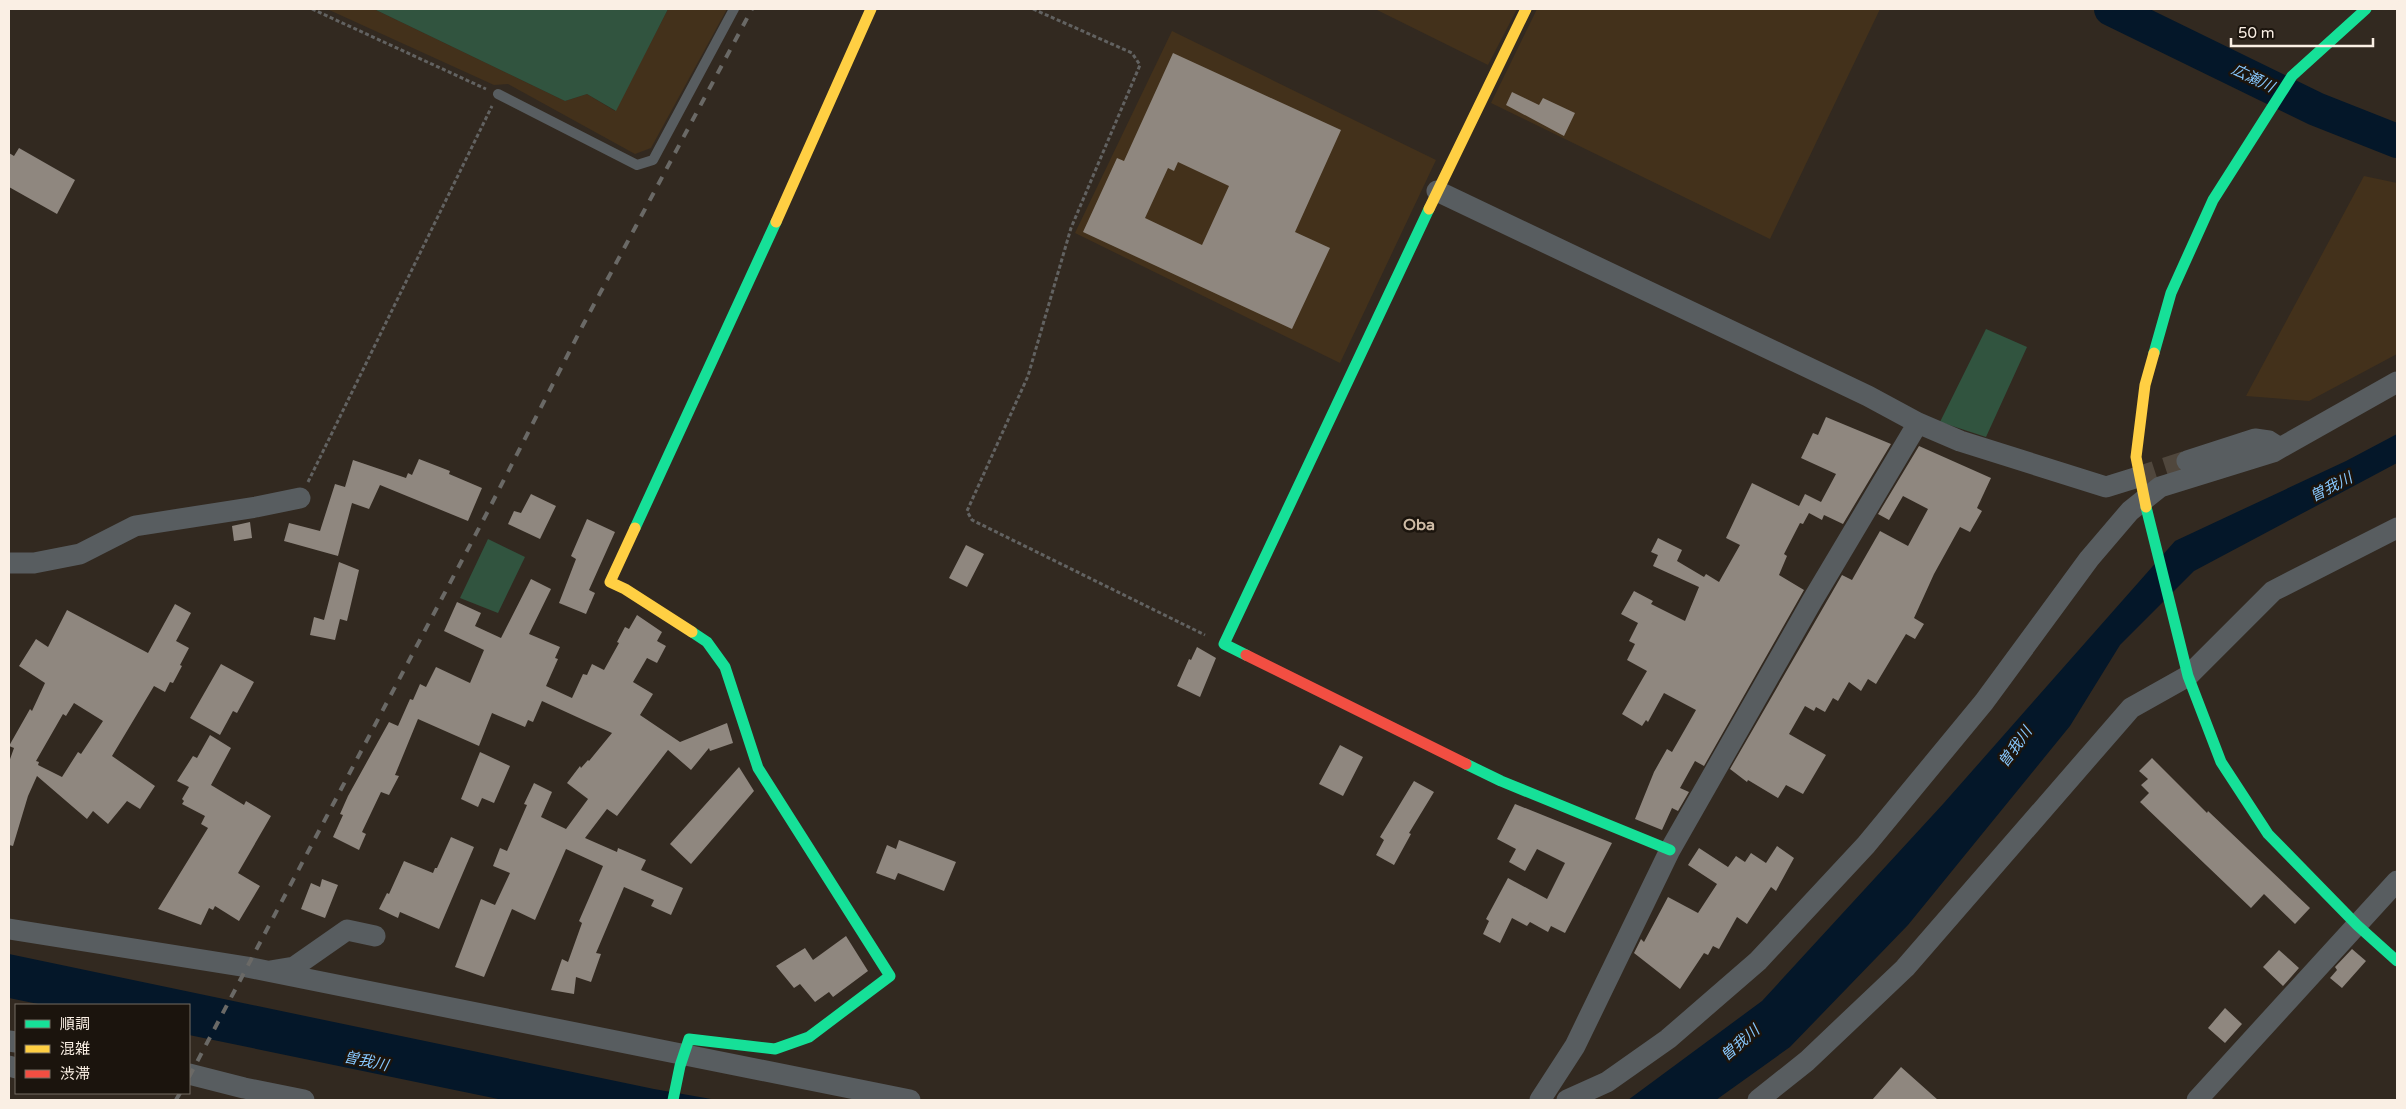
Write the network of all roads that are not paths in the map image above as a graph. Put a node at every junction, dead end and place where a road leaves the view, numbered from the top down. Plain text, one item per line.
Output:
1 (734, 9) edge
2 (871, 9) edge
3 (1526, 9) edge
4 (2366, 9) edge
5 (498, 94) road end
6 (1437, 191) junction
7 (2397, 382) edge
8 (1918, 423) junction
9 (2280, 448) junction
10 (2187, 461) tunnel mouth
11 (2135, 478) tunnel mouth
12 (300, 498) road end
13 (2145, 504) junction
14 (2397, 528) edge
15 (9, 563) edge
16 (2188, 676) junction
17 (1670, 850) junction
18 (2397, 880) edge
19 (2357, 925) junction
20 (9, 929) edge
21 (375, 936) dead end
22 (2397, 961) edge
23 (263, 972) junction
24 (681, 1060) junction
25 (190, 1074) edge
26 (244, 1088) junction
27 (2207, 1095) edge
28 (266, 1100) edge
29 (304, 1100) edge
30 (673, 1100) edge
31 (910, 1100) edge
32 (1540, 1100) edge
33 (1567, 1100) edge
34 (1758, 1100) edge

1 - 5 lane
2 - 24 street
3 - 6 street
4 - 13 street
6 - 8 street
6 - 17 street
7 - 9 street
8 - 11 street
8 - 17 street
9 - 10 street
9 - 13 street
12 - 15 street
13 - 16 street
13 - 33 street
14 - 16 street
16 - 19 street
16 - 34 street
17 - 32 street
18 - 19 street
19 - 22 street
19 - 27 street
20 - 23 street
21 - 23 street
23 - 24 street
24 - 30 street
24 - 31 street
25 - 26 street
26 - 28 street
26 - 29 street

